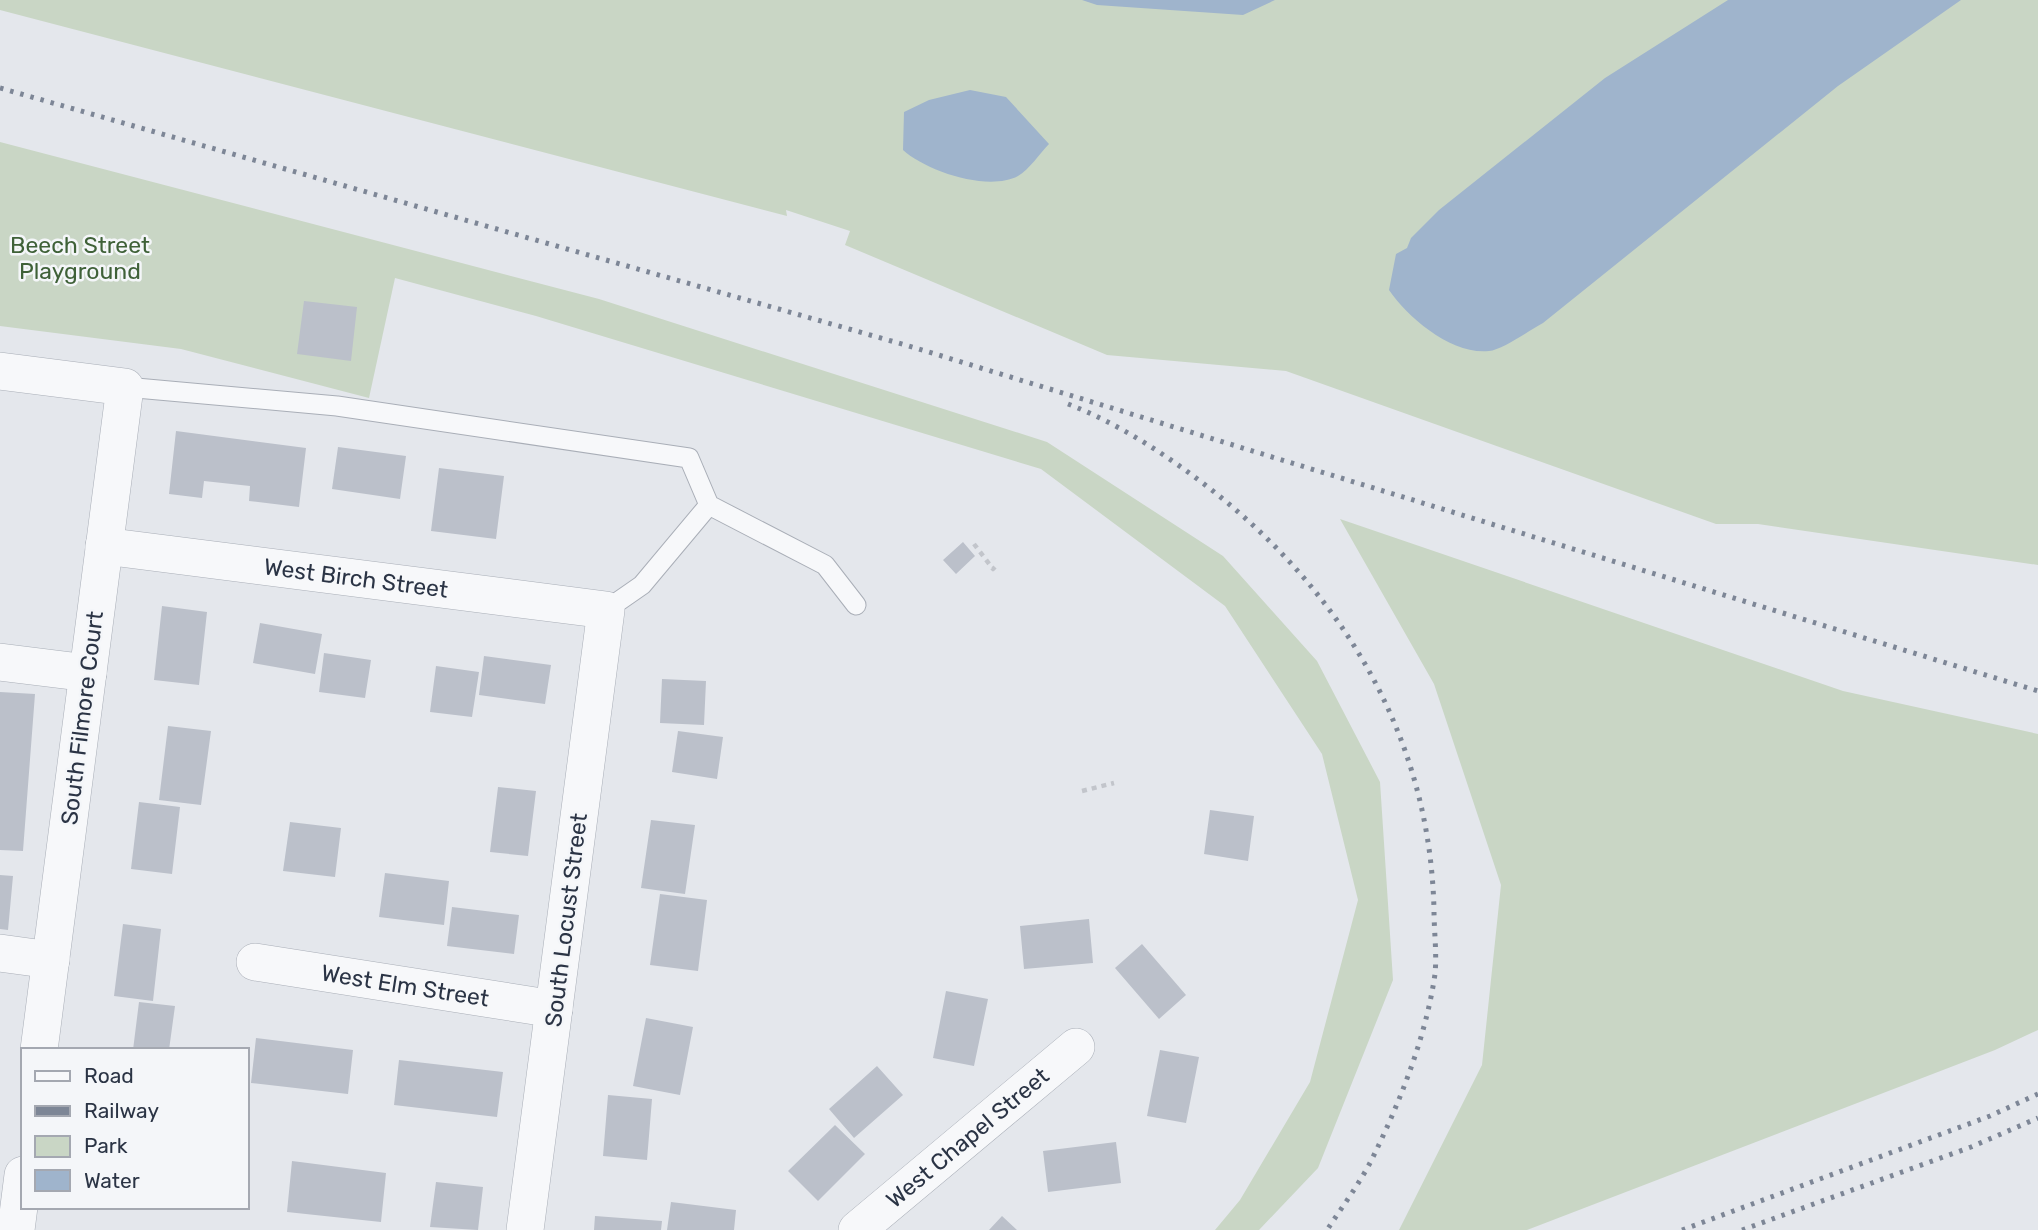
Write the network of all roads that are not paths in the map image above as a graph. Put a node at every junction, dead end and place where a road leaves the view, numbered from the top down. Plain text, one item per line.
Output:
1 (0, 371) edge
2 (125, 387) junction
3 (709, 505) junction
4 (104, 546) junction
5 (856, 605) dead end
6 (606, 610) junction
7 (0, 662) edge
8 (88, 673) junction
9 (0, 953) edge
10 (51, 960) junction
11 (255, 962) dead end
12 (554, 1009) junction
13 (1076, 1047) dead end
14 (39, 1048) edge
15 (21, 1191) edge
16 (16, 1230) edge
17 (526, 1230) edge
18 (857, 1230) edge

1 - 2 street
2 - 3 lane
2 - 4 street, South Filmore Court
3 - 5 lane
3 - 6 lane
4 - 6 street, West Birch Street
4 - 8 street, South Filmore Court
6 - 12 street, South Locust Street
7 - 8 street
8 - 10 street, South Filmore Court
9 - 10 street
10 - 14 street, South Filmore Court
11 - 12 street, West Elm Street
12 - 17 street, South Locust Street
13 - 18 street, West Chapel Street
15 - 16 street

